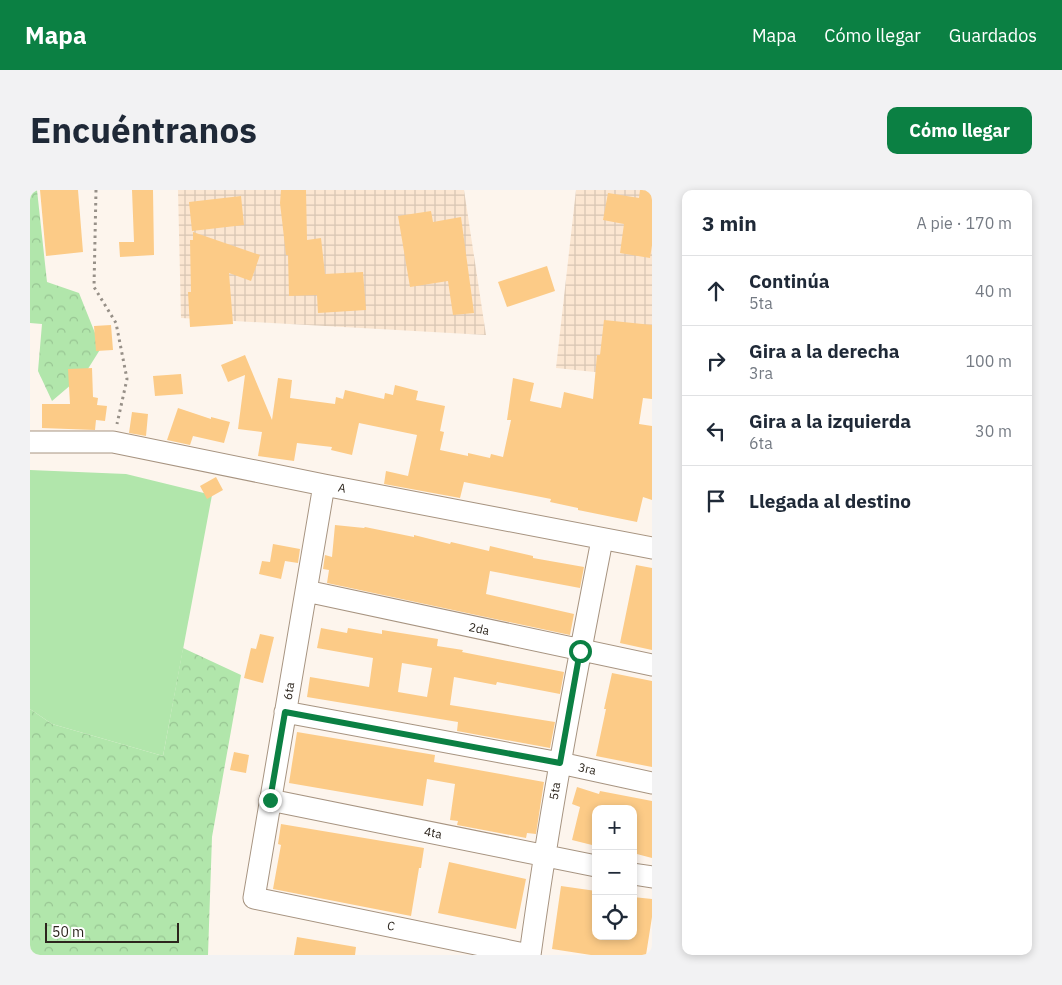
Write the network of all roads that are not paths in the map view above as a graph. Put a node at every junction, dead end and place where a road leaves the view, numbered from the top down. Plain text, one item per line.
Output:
1 (30, 442) edge
2 (324, 485) junction
3 (602, 540) junction
4 (652, 548) edge
5 (306, 592) junction
6 (580, 651) junction
7 (652, 665) edge
8 (285, 712) junction
9 (560, 763) junction
10 (652, 783) edge
11 (270, 800) junction
12 (544, 855) junction
13 (592, 865) edge
14 (637, 875) edge
15 (652, 877) edge
16 (254, 898) joint
17 (529, 955) edge

1 - 2 street, A
2 - 3 street, A
2 - 5 street, 6ta
3 - 4 street, A
3 - 6 street, 5ta
5 - 6 street, 2da
5 - 8 street, 6ta
6 - 7 street, 2da
6 - 9 street, 5ta
8 - 9 street, 3ra
8 - 11 street, 6ta
9 - 10 street, 3ra
9 - 12 street, 5ta
11 - 12 street, 4ta
11 - 16 street, 6ta
12 - 13 street, 4ta
12 - 17 street, 5ta
14 - 15 street
16 - 17 street, C

